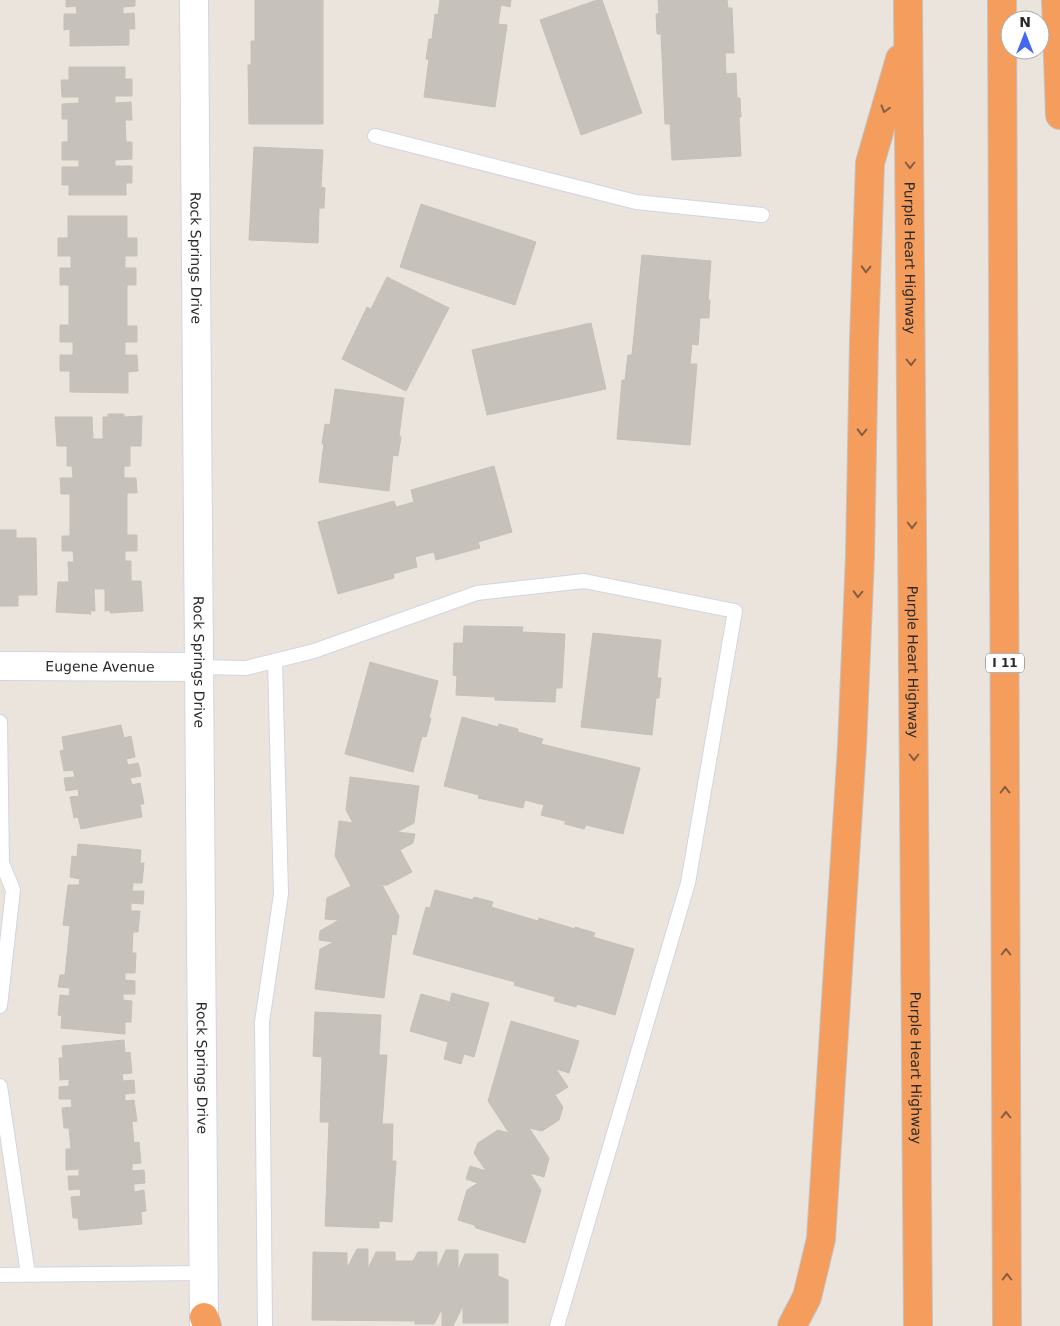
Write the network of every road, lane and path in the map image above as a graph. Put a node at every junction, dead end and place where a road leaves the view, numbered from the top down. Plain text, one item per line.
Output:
1 (194, 0) edge
2 (908, 0) edge
3 (1002, 0) edge
4 (1056, 0) edge
5 (909, 28) junction
6 (1060, 115) edge
7 (375, 136) dead end
8 (762, 215) dead end
9 (275, 661) junction
10 (0, 666) edge
11 (199, 667) junction
12 (0, 722) edge
13 (1, 862) edge
14 (0, 1006) edge
15 (0, 1086) edge
16 (204, 1273) junction
17 (0, 1274) edge
18 (28, 1274) junction
19 (205, 1323) edge
20 (265, 1326) edge
21 (557, 1326) edge
22 (792, 1326) edge
23 (918, 1326) edge
24 (1007, 1326) edge

1 - 11 main road, Rock Springs Drive
2 - 5 highway, Purple Heart Highway
24 -> 3 highway, I 11
4 - 6 highway
5 -> 22 highway
5 -> 23 highway, Purple Heart Highway
7 - 8 lane
9 - 11 lane
9 - 20 lane
9 - 21 lane
10 - 11 main road, Eugene Avenue
11 - 16 main road, Rock Springs Drive
12 - 13 lane
13 - 14 lane
15 - 18 lane
16 - 18 lane
16 - 19 main road, Rock Springs Drive
17 - 18 lane

